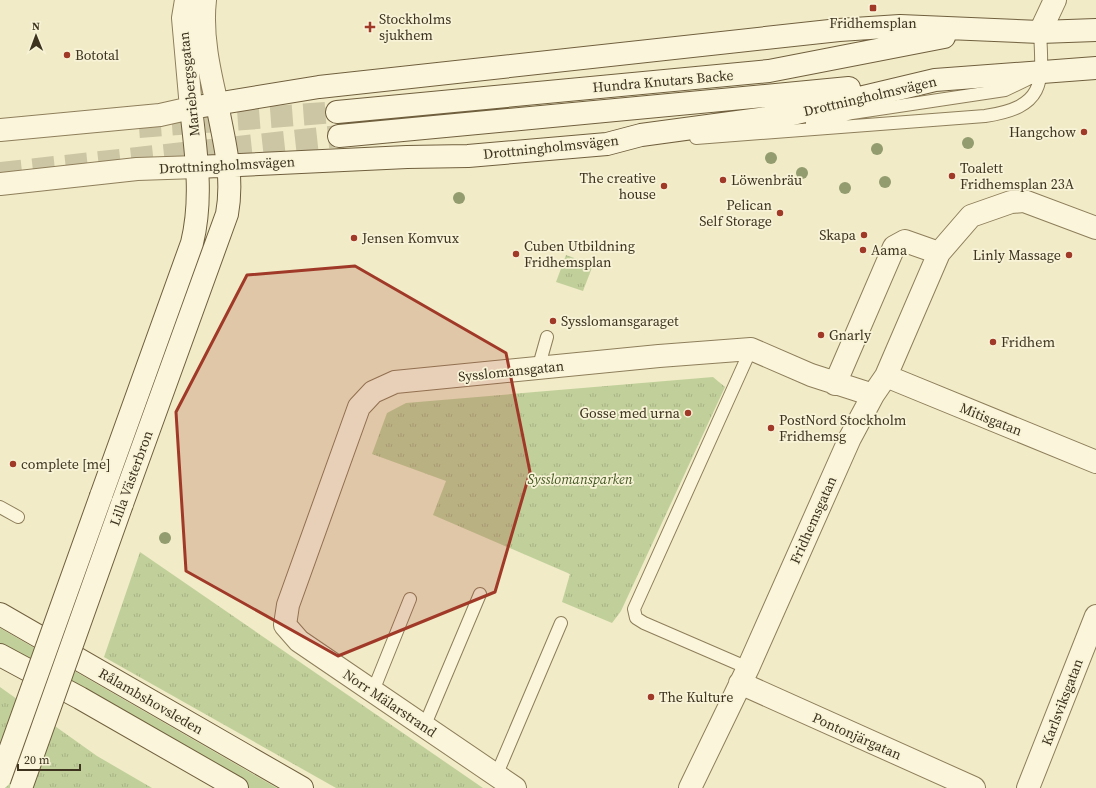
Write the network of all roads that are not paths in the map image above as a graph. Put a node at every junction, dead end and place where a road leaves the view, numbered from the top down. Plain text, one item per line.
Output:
1 (186, 0) edge
2 (205, 0) edge
3 (1039, 0) edge
4 (1055, 0) edge
5 (986, 29) junction
6 (1096, 30) edge
7 (1040, 32) junction
8 (1096, 68) edge
9 (1042, 72) junction
10 (935, 80) junction
11 (217, 104) junction
12 (191, 108) junction
13 (337, 112) tunnel mouth
14 (0, 130) edge
15 (784, 131) junction
16 (339, 136) tunnel mouth
17 (607, 144) junction
18 (229, 166) junction
19 (197, 167) junction
20 (0, 184) edge
21 (1096, 228) edge
22 (939, 253) junction
23 (547, 337) dead end
24 (751, 350) junction
25 (538, 369) junction
26 (886, 376) junction
27 (835, 384) junction
28 (873, 394) junction
29 (1096, 462) edge
30 (0, 507) edge
31 (18, 517) dead end
32 (480, 594) dead end
33 (410, 599) dead end
34 (288, 605) joint
35 (0, 614) edge
36 (1096, 616) edge
37 (561, 623) dead end
38 (0, 655) edge
39 (744, 676) junction
40 (372, 691) junction
41 (424, 727) junction
42 (496, 776) junction
43 (0, 778) edge
44 (22, 788) edge
45 (237, 788) edge
46 (302, 788) edge
47 (515, 788) edge
48 (690, 788) edge
49 (974, 788) edge
50 (1028, 788) edge

1 - 12 main road, Mariebergsgatan
2 - 11 main road, Mariebergsgatan
3 - 7 main road
4 - 7 main road
5 - 7 main road
5 - 11 main road
5 - 13 main road, Hundra Knutars Backe
6 - 7 main road
7 - 9 lane
8 - 9 main road, Drottningholmsvägen
9 - 10 main road, Drottningholmsvägen
9 - 15 lane
9 - 15 lane
10 - 16 main road, Hundra Knutars Backe
10 - 17 main road, Drottningholmsvägen
11 - 12 main road
11 - 18 main road, Mariebergsgatan
12 - 14 main road
12 - 19 main road, Mariebergsgatan
15 - 17 lane
17 - 18 main road, Drottningholmsvägen
18 - 19 main road, Drottningholmsvägen
18 - 44 main road, Lilla Västerbron, bridge
19 - 20 main road, Drottningholmsvägen
19 - 43 main road, Lilla Västerbron, bridge
21 - 22 main road, Fridhemsgatan
22 - 26 main road, Fridhemsgatan
22 - 27 main road
23 - 25 lane
24 - 25 main road, Sysslomansgatan
24 - 27 main road, Sysslomansgatan
24 - 39 lane
25 - 34 main road, Sysslomansgatan
26 - 28 main road, Fridhemsgatan
26 - 29 main road, Mitisgatan
27 - 28 main road, Sysslomansgatan
28 - 39 main road, Fridhemsgatan
30 - 31 lane
32 - 41 lane
33 - 40 lane
34 - 40 main road, Norr Mälarstrand
35 - 46 main road, Rålambshovsleden
36 - 50 main road, Karlsviksgatan
37 - 42 lane
38 - 45 main road
39 - 48 main road, Fridhemsgatan
39 - 49 main road, Pontonjärgatan
40 - 41 main road, Norr Mälarstrand
41 - 42 main road, Norr Mälarstrand
42 - 47 main road, Norr Mälarstrand

